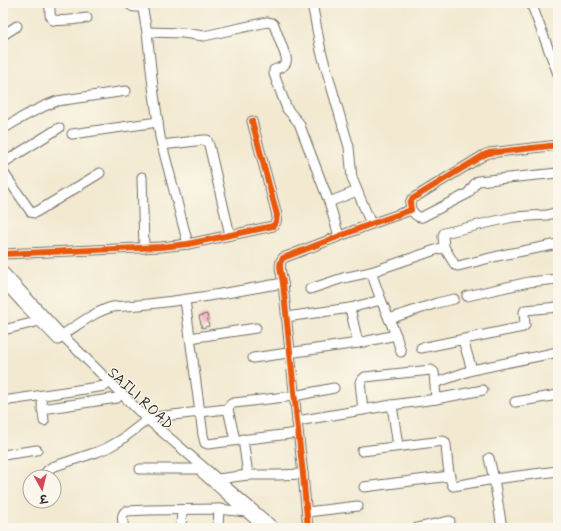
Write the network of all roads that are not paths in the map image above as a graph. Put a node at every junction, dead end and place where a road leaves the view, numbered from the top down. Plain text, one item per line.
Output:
1 (50, 3) edge
2 (129, 3) edge
3 (312, 3) edge
4 (531, 3) edge
5 (88, 18) dead end
6 (17, 26) dead end
7 (147, 32) junction
8 (3, 35) edge
9 (558, 74) edge
10 (126, 91) dead end
11 (252, 121) dead end
12 (158, 122) junction
13 (58, 128) dead end
14 (3, 129) edge
15 (72, 134) dead end
16 (162, 145) junction
17 (558, 145) edge
18 (3, 163) edge
19 (3, 172) edge
20 (100, 173) dead end
21 (558, 173) edge
22 (142, 177) dead end
23 (357, 191) junction
24 (329, 202) junction
25 (411, 210) junction
26 (558, 212) edge
27 (371, 224) junction
28 (230, 235) junction
29 (339, 236) junction
30 (188, 244) junction
31 (558, 244) edge
32 (444, 247) junction
33 (144, 248) junction
34 (3, 254) edge
35 (3, 271) edge
36 (371, 272) junction
37 (558, 279) edge
38 (3, 282) edge
39 (283, 283) junction
40 (310, 289) dead end
41 (6, 291) edge
42 (467, 296) dead end
43 (454, 299) dead end
44 (185, 300) junction
45 (380, 300) junction
46 (558, 307) edge
47 (350, 308) junction
48 (286, 317) junction
49 (389, 319) junction
50 (40, 322) junction
51 (256, 328) dead end
52 (3, 330) edge
53 (62, 335) junction
54 (396, 335) junction
55 (190, 338) junction
56 (462, 340) junction
57 (358, 343) junction
58 (421, 348) dead end
59 (290, 352) junction
60 (401, 352) dead end
61 (558, 352) edge
62 (253, 358) dead end
63 (472, 370) junction
64 (435, 383) junction
65 (105, 386) junction
66 (334, 388) dead end
67 (483, 390) dead end
68 (41, 395) junction
69 (558, 395) edge
70 (294, 396) junction
71 (117, 398) junction
72 (436, 399) junction
73 (3, 401) edge
74 (514, 402) dead end
75 (392, 405) junction
76 (42, 409) junction
77 (228, 409) junction
78 (363, 410) junction
79 (200, 413) junction
80 (145, 420) junction
81 (44, 421) dead end
82 (297, 421) junction
83 (298, 433) junction
84 (239, 440) junction
85 (398, 446) junction
86 (37, 450) dead end
87 (362, 450) dead end
88 (3, 455) edge
89 (489, 458) dead end
90 (49, 469) edge
91 (140, 469) dead end
92 (197, 469) junction
93 (558, 472) edge
94 (303, 474) junction
95 (248, 475) junction
96 (450, 476) junction
97 (218, 479) junction
98 (494, 479) junction
99 (364, 487) dead end
100 (358, 506) dead end
101 (219, 509) junction
102 (182, 510) junction
103 (249, 510) junction
104 (307, 512) junction
105 (450, 521) dead end
106 (430, 527) edge
107 (124, 528) edge
108 (181, 528) edge
109 (218, 528) edge
110 (264, 528) edge
111 (275, 528) edge
112 (308, 528) edge
113 (417, 528) edge
114 (502, 528) edge

1 - 5 street
2 - 7 street
3 - 23 street
4 - 9 street
6 - 8 street
7 - 12 street
7 - 24 street
10 - 14 street
11 - 28 street
12 - 15 street
12 - 16 street
13 - 18 street
16 - 28 street
16 - 30 street
17 - 25 street
19 - 20 street
21 - 25 street
22 - 33 street
23 - 24 street
23 - 27 street
24 - 29 street
25 - 27 street
26 - 32 street
27 - 29 street
28 - 30 street
29 - 39 street
30 - 33 street
31 - 32 street
32 - 36 street
33 - 34 street
35 - 53 street
36 - 40 street
36 - 45 street
37 - 42 street
38 - 41 street, SAILI ROAD
39 - 44 street
39 - 48 street
41 - 50 street, SAILI ROAD
43 - 49 street
44 - 53 street
44 - 55 street
45 - 47 street
45 - 49 street
46 - 56 street
47 - 48 street
47 - 57 street
48 - 59 street
49 - 54 street
50 - 52 street
50 - 65 street, SAILI ROAD
51 - 55 street
53 - 80 street
54 - 57 street
54 - 60 street
55 - 79 street
56 - 58 street
56 - 63 street
57 - 59 street
59 - 62 street
59 - 70 street
61 - 63 street
63 - 64 street
64 - 72 street
64 - 78 street
65 - 68 street
65 - 71 street, SAILI ROAD
66 - 70 street
67 - 72 street
68 - 73 street
68 - 76 street
69 - 74 street
70 - 77 street
70 - 82 street
71 - 76 street
71 - 80 street, SAILI ROAD
72 - 75 street
75 - 78 street
75 - 85 street
76 - 81 street
77 - 79 street
77 - 84 street
78 - 82 street
79 - 80 street
79 - 84 street
80 - 90 street
80 - 92 street, SAILI ROAD
80 - 97 street
82 - 83 street
83 - 84 street
83 - 94 street
84 - 95 street
85 - 87 street
85 - 96 street
86 - 88 street
89 - 98 street
91 - 92 street
92 - 103 street, SAILI ROAD
93 - 98 street
94 - 95 street
94 - 104 street
95 - 97 street
96 - 98 street
96 - 99 street
97 - 103 street
98 - 114 street
100 - 104 street
101 - 102 street
101 - 103 street
101 - 109 street
102 - 107 street
102 - 108 street
103 - 110 street, SAILI ROAD
103 - 111 street
104 - 112 street
105 - 106 street
106 - 113 street

